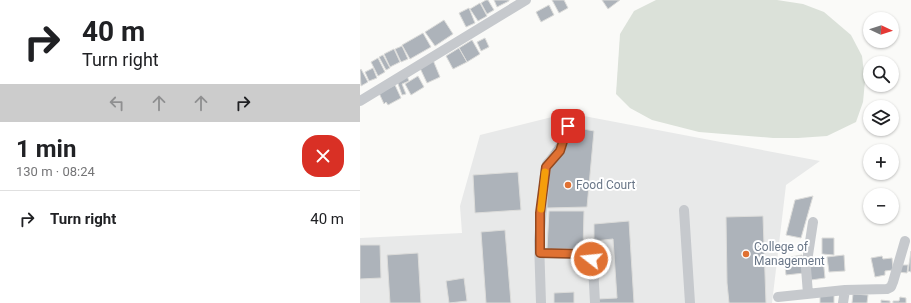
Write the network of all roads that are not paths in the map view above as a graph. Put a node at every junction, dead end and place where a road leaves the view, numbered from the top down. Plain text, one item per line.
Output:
1 (526, 0) edge
2 (360, 101) edge
3 (568, 126) dead end
4 (684, 210) dead end
5 (813, 222) dead end
6 (905, 242) dead end
7 (540, 253) junction
8 (845, 290) junction
9 (808, 294) junction
10 (778, 297) dead end
11 (541, 303) edge
12 (595, 303) edge
13 (690, 303) edge
14 (843, 303) edge

1 - 2 street
3 - 7 street
4 - 13 street
5 - 9 street
6 - 8 street
7 - 11 street
7 - 12 street
8 - 9 street
8 - 14 street
9 - 10 street

